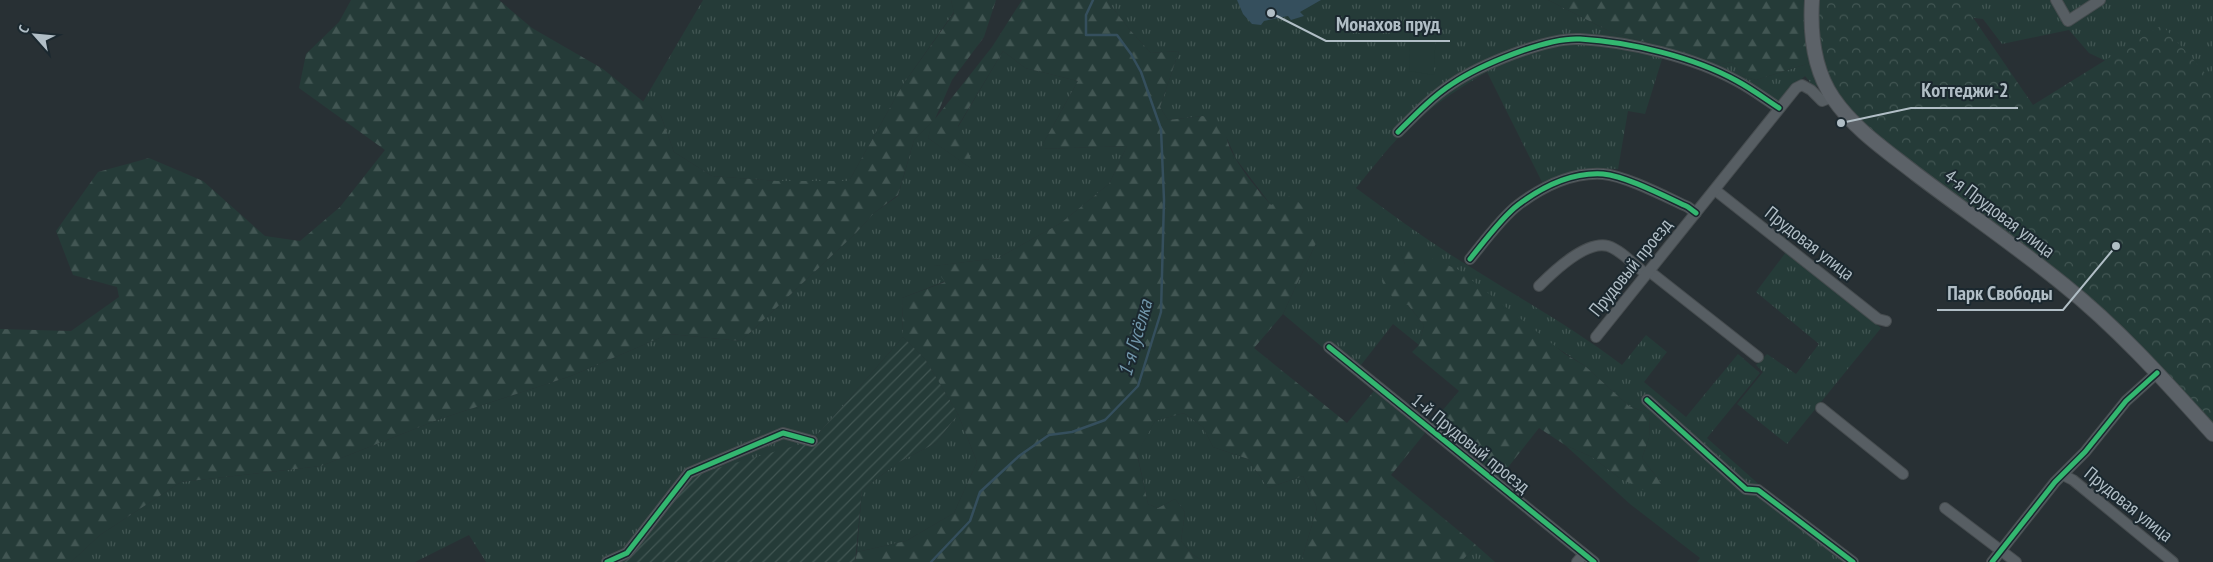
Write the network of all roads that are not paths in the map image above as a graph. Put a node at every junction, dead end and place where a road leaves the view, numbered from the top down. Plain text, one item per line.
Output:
1 (1812, 0) edge
2 (2056, 0) edge
3 (2100, 0) edge
4 (1832, 97) junction
5 (1779, 108) junction
6 (1398, 132) dead end
7 (1715, 190) junction
8 (1696, 213) junction
9 (1470, 259) dead end
10 (1647, 272) junction
11 (1538, 286) dead end
12 (1886, 321) dead end
13 (1596, 337) dead end
14 (1329, 347) dead end
15 (1758, 357) dead end
16 (2157, 373) junction
17 (1646, 400) dead end
18 (1821, 408) dead end
19 (2213, 434) edge
20 (812, 441) dead end
21 (1903, 474) dead end
22 (2063, 475) junction
23 (1945, 508) dead end
24 (2001, 551) junction
25 (1580, 558) edge
26 (607, 562) edge
27 (1594, 562) edge
28 (1852, 562) edge
29 (1992, 562) edge
30 (2016, 562) edge
31 (2173, 562) edge

1 - 4 main road, 4-я Прудовая улица
2 - 3 street
4 - 5 street, Прудовый проезд
4 - 16 main road, 4-я Прудовая улица
5 - 6 street
5 - 7 street, Прудовый проезд
7 - 8 street, Прудовый проезд
7 - 12 street, Прудовая улица
8 - 9 street
8 - 10 street, Прудовый проезд
10 - 11 street
10 - 13 street, Прудовый проезд
10 - 15 street
14 - 25 street, 1-й Прудовый проезд
16 - 19 main road, 4-я Прудовая улица
16 - 22 street
17 - 28 street
18 - 21 street
20 - 26 street
22 - 24 street
22 - 31 street, Прудовая улица
23 - 24 street
24 - 29 street
24 - 30 street
25 - 27 street, 1-й Прудовый проезд

